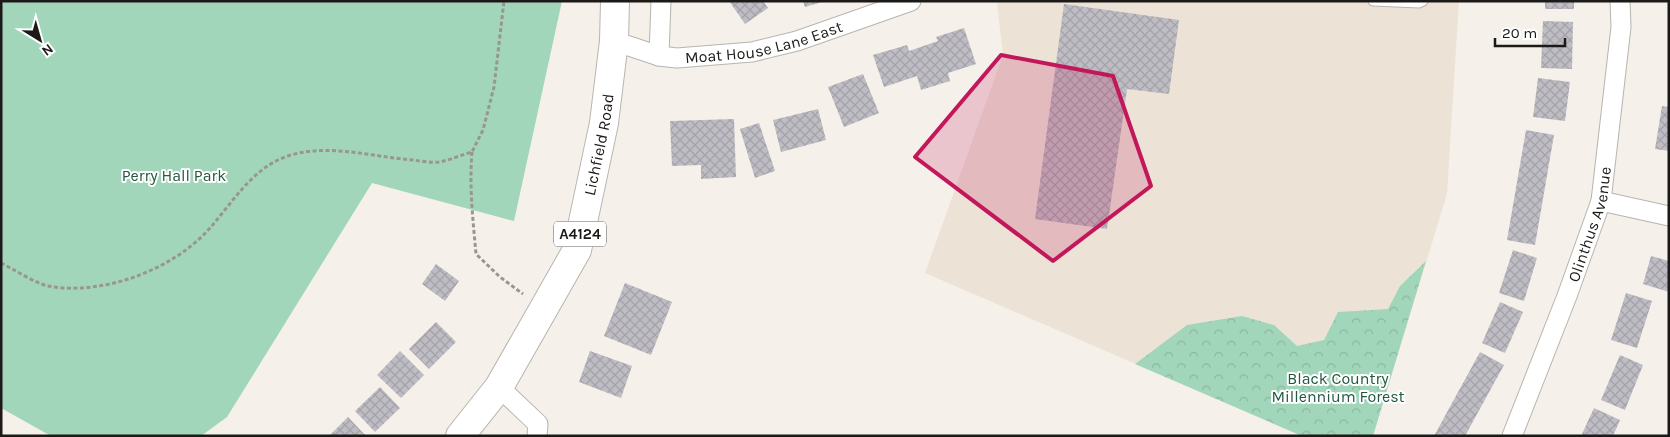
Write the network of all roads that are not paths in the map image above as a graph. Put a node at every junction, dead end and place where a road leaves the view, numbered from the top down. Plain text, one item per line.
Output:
1 (615, 1) edge
2 (661, 1) edge
3 (911, 1) edge
4 (1372, 1) edge
5 (1423, 1) edge
6 (1620, 1) edge
7 (614, 41) junction
8 (659, 56) junction
9 (1601, 200) junction
10 (1669, 216) edge
11 (499, 387) junction
12 (460, 436) edge
13 (537, 436) edge
14 (1512, 436) edge

1 - 7 main road, Lichfield Road / A4124
2 - 8 street
3 - 8 street, Moat House Lane East
4 - 5 lane
6 - 9 street, Olinthus Avenue
7 - 8 street, Moat House Lane East
7 - 11 main road, Lichfield Road / A4124
9 - 10 street
9 - 14 street, Olinthus Avenue
11 - 12 main road, Lichfield Road / A4124
11 - 13 street

